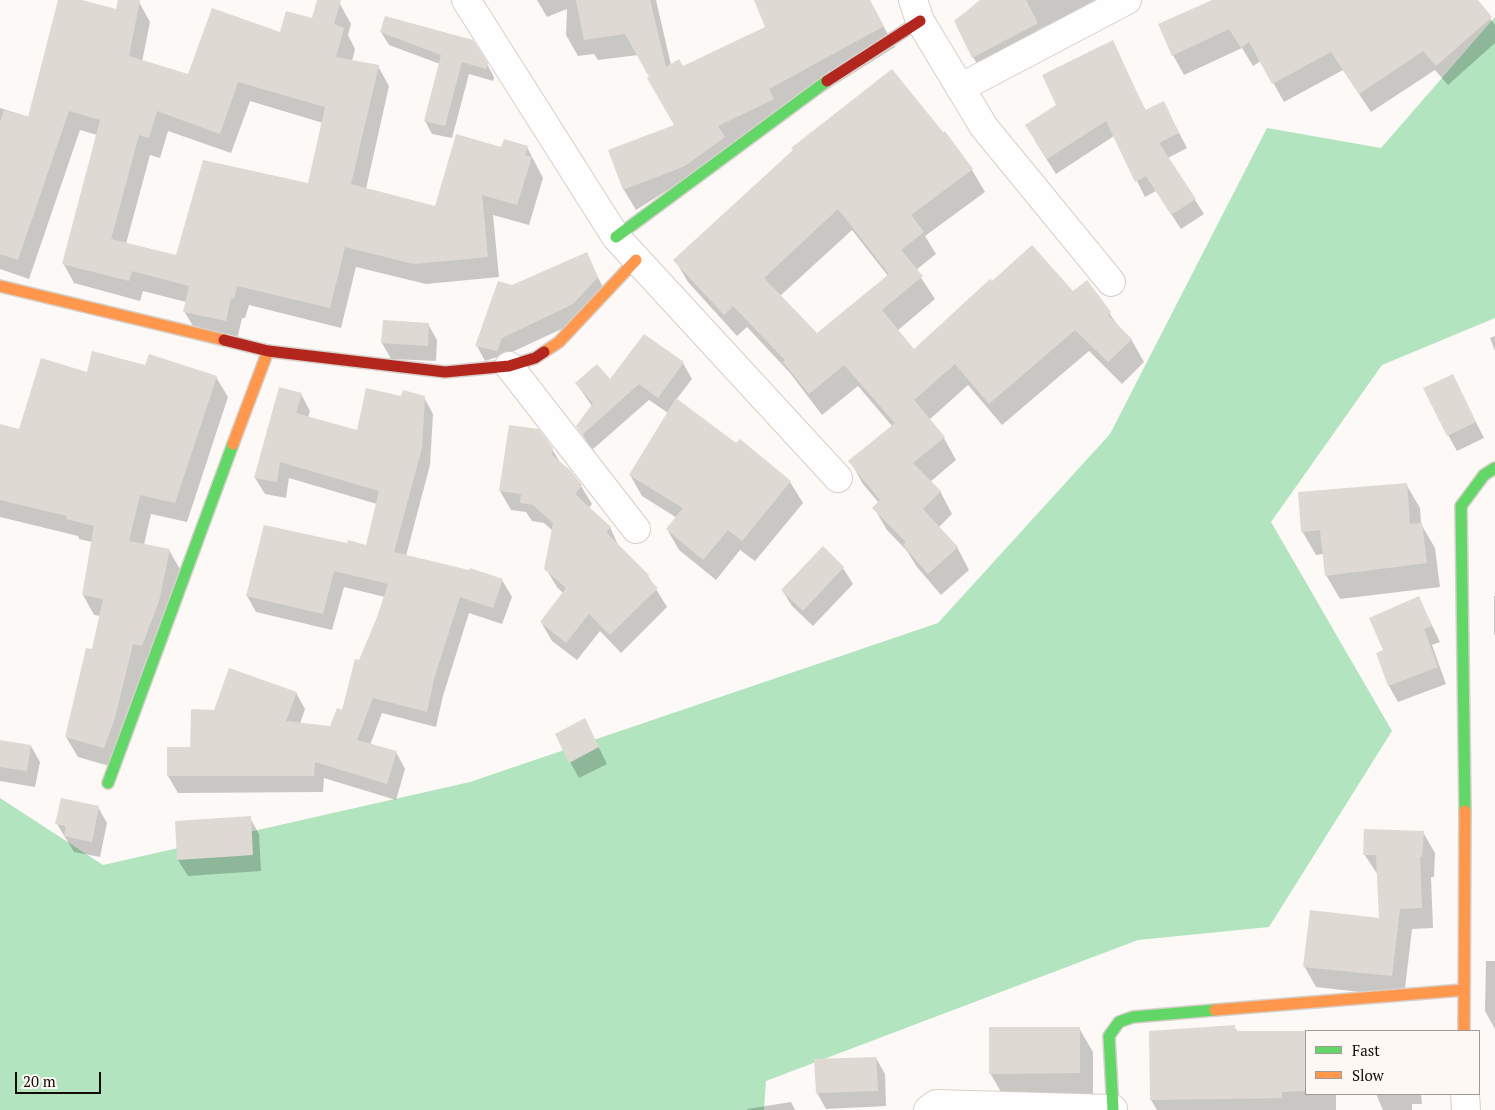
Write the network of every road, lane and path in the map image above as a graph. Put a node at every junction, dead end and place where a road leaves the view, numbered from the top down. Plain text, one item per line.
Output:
1 (466, 0) edge
2 (1127, 0) edge
3 (917, 11) edge
4 (960, 88) junction
5 (616, 237) junction
6 (636, 260) junction
7 (1111, 282) dead end
8 (0, 286) edge
9 (268, 351) junction
10 (509, 366) junction
11 (1495, 468) edge
12 (838, 478) dead end
13 (636, 530) dead end
14 (108, 783) dead end
15 (1463, 990) junction
16 (1464, 1030) edge
17 (1465, 1095) edge
18 (1113, 1109) edge
19 (928, 1110) edge
20 (1466, 1110) edge

1 - 5 street
2 - 4 street
3 - 4 street
3 - 5 street
4 - 7 street
5 - 6 street
6 - 10 street
6 - 12 street
8 - 9 street
9 - 10 street
9 - 14 street
10 - 13 street
11 - 15 street
15 - 16 street
15 - 18 street
17 - 20 street
18 - 19 street

